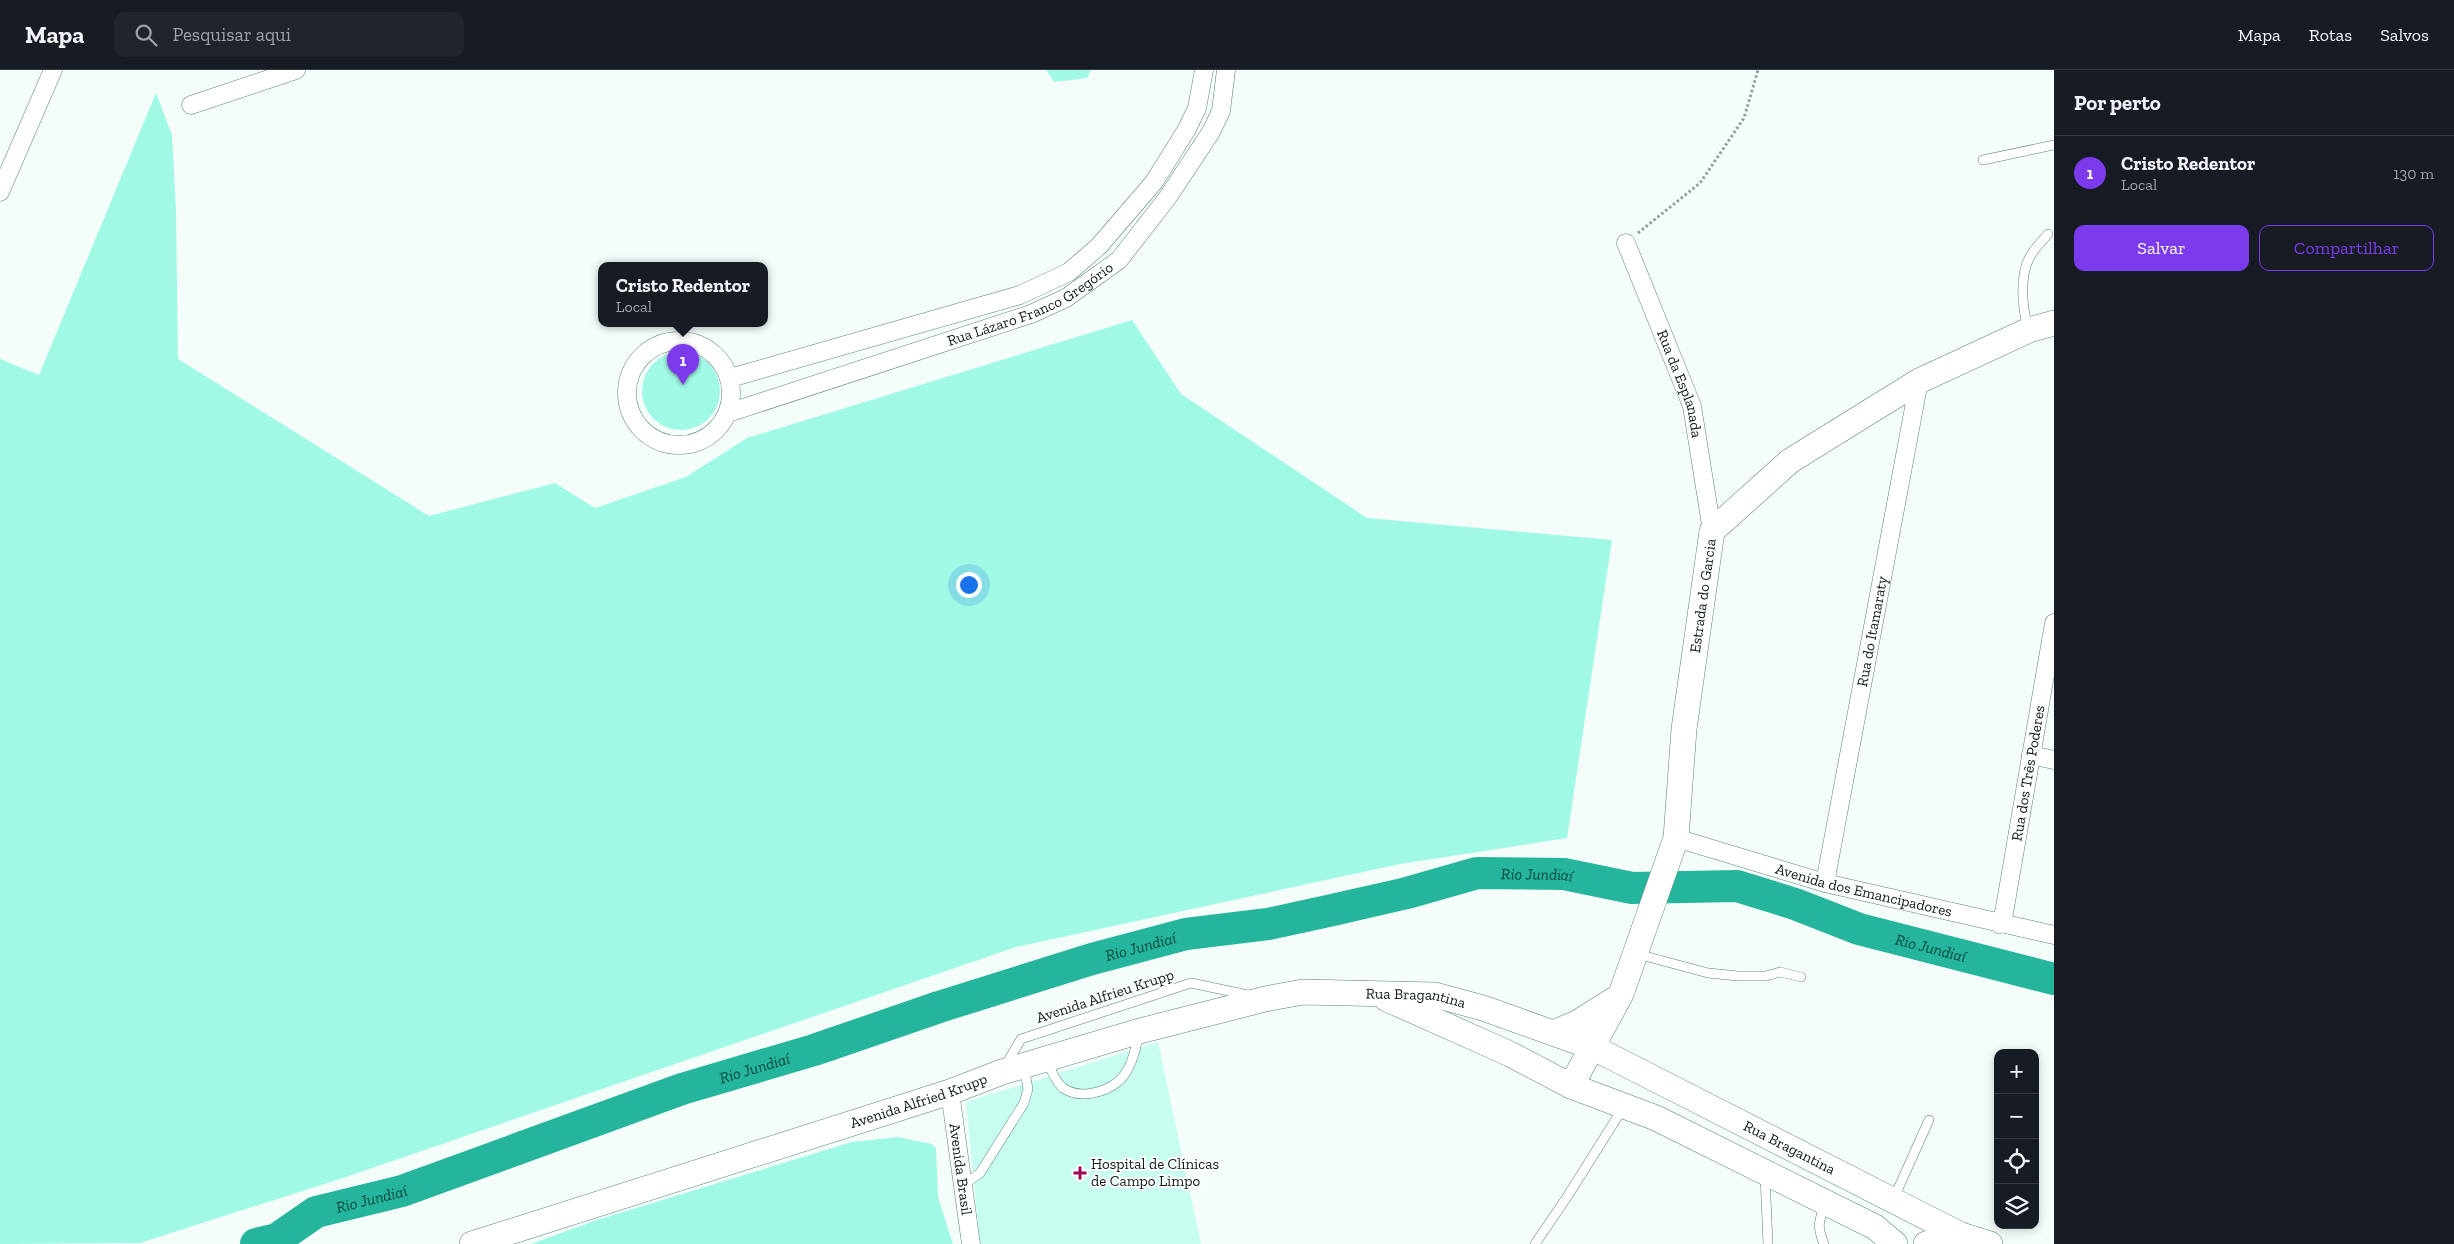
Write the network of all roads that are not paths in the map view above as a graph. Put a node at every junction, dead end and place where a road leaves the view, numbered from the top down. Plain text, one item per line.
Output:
1 (52, 70) edge
2 (296, 70) edge
3 (1204, 70) edge
4 (1226, 70) edge
5 (190, 105) dead end
6 (2054, 145) edge
7 (1983, 160) dead end
8 (1154, 182) junction
9 (0, 192) edge
10 (1168, 197) junction
11 (2048, 234) dead end
12 (1626, 243) road end
13 (2054, 323) edge
14 (2029, 330) junction
15 (730, 378) junction
16 (1919, 381) junction
17 (728, 413) junction
18 (1712, 531) junction
19 (2054, 623) edge
20 (2031, 755) junction
21 (2054, 760) edge
22 (1676, 838) junction
23 (1825, 883) junction
24 (1999, 924) junction
25 (2054, 935) edge
26 (1636, 954) junction
27 (1801, 977) dead end
28 (1371, 993) junction
29 (1621, 994) junction
30 (1265, 999) junction
31 (1140, 1031) junction
32 (1553, 1034) junction
33 (1592, 1047) junction
34 (1024, 1066) junction
35 (1571, 1086) junction
36 (950, 1092) junction
37 (1624, 1106) junction
38 (1930, 1120) dead end
39 (1765, 1173) junction
40 (963, 1185) junction
41 (1893, 1200) junction
42 (1826, 1203) junction
43 (1961, 1235) junction
44 (472, 1244) edge
45 (970, 1244) edge
46 (1535, 1244) edge
47 (1768, 1244) edge
48 (1824, 1244) edge
49 (1895, 1244) edge
50 (1926, 1244) edge
51 (1990, 1244) edge

1 - 9 street
2 - 5 street
3 - 8 street, Rua Lázaro Franco Gregório
4 - 10 street, Rua Lázaro Franco Gregório
6 - 7 lane
8 - 10 street
8 - 15 street, Rua Lázaro Franco Gregório
10 - 17 street, Rua Lázaro Franco Gregório
11 - 14 lane
12 - 18 street, Rua da Esplanada
13 - 14 main road, Estrada do Garcia
14 - 16 main road, Estrada do Garcia
15 - 17 street
15 - 17 street
16 - 18 main road, Estrada do Garcia
16 - 23 street, Rua do Itamaraty
18 - 22 main road, Estrada do Garcia
19 - 20 street, Rua dos Três Poderes
20 - 21 street
20 - 24 street, Rua dos Três Poderes
22 - 23 street, Avenida dos Emancipadores
22 - 26 main road, Estrada do Garcia
23 - 24 street, Avenida dos Emancipadores
24 - 25 street, Avenida dos Emancipadores
26 - 27 lane
26 - 29 main road, Estrada do Garcia
28 - 30 main road, Avenida Alfried Krupp
28 - 32 main road, Rua Bragantina
28 - 35 main road, Rua Bragantina
29 - 32 main road
29 - 33 main road, Estrada do Garcia
30 - 31 main road, Avenida Alfried Krupp
30 - 34 lane, Avenida Alfrieu Krupp
31 - 34 main road, Avenida Alfried Krupp
31 - 34 lane
32 - 33 main road, Rua Bragantina
33 - 35 main road, Estrada do Garcia
33 - 41 main road, Rua Bragantina
34 - 36 main road, Avenida Alfried Krupp
34 - 40 lane
35 - 37 main road, Rua Bragantina
36 - 40 street, Avenida Brasil
36 - 44 main road, Avenida Alfried Krupp
37 - 39 main road, Rua Bragantina
37 - 46 lane
38 - 41 lane
39 - 42 main road, Rua Bragantina
39 - 47 lane
40 - 45 street, Avenida Brasil
41 - 43 main road, Rua Bragantina
42 - 48 lane
42 - 49 main road, Rua Bragantina
43 - 50 main road
43 - 51 main road, Rua Bragantina

